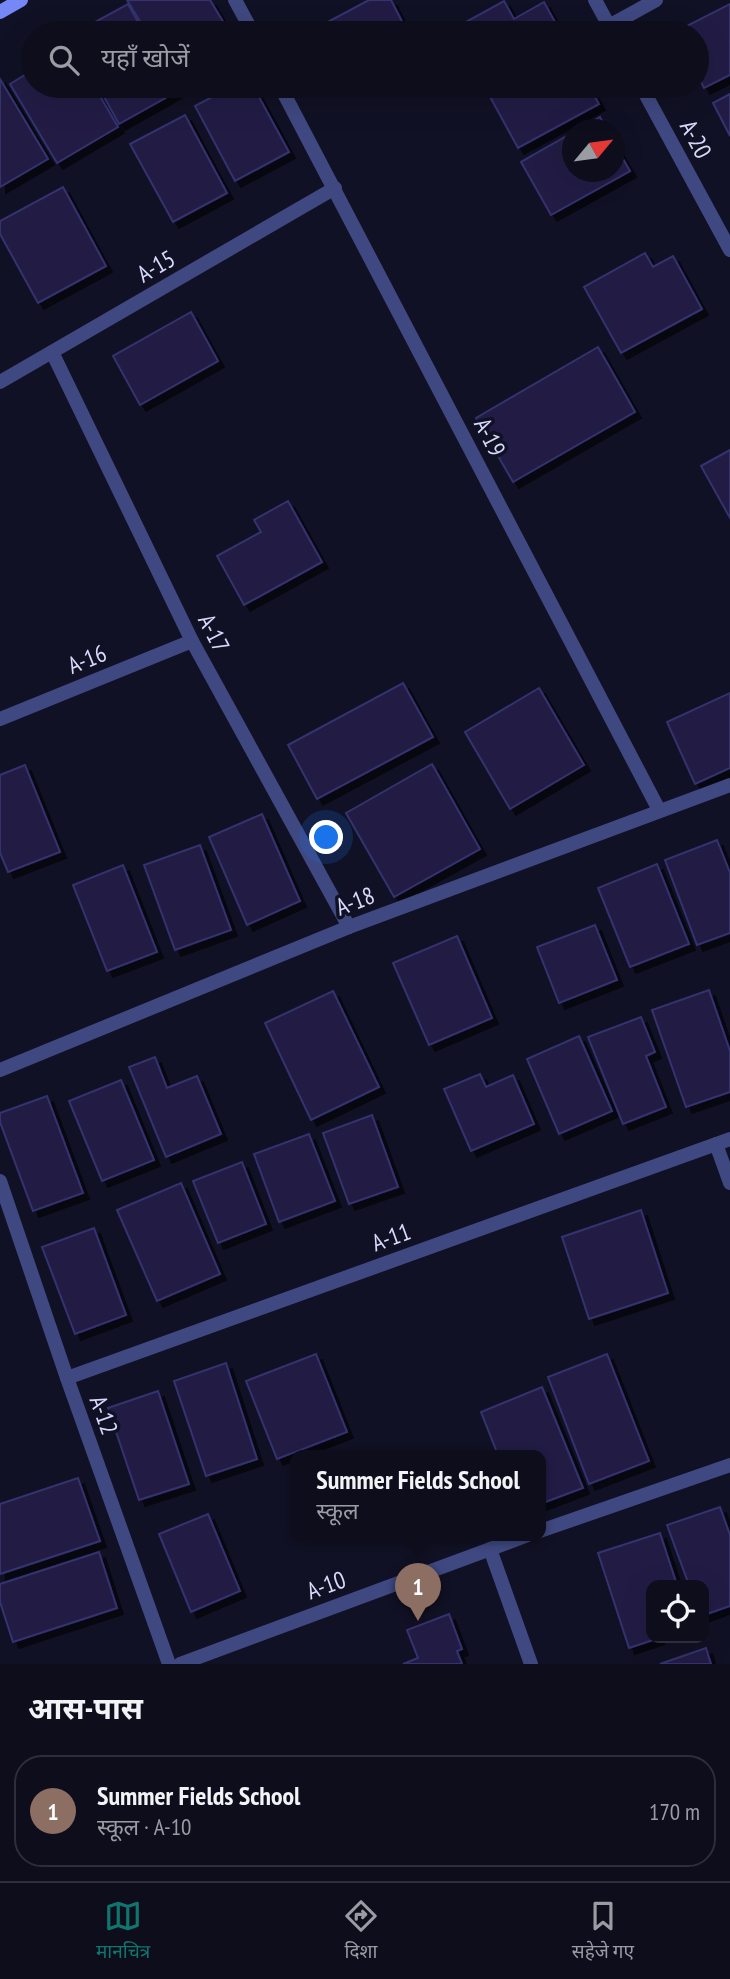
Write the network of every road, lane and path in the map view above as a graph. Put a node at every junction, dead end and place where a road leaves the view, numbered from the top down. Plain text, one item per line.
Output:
1 (21, 0) edge
2 (235, 0) edge
3 (595, 0) edge
4 (656, 0) edge
5 (0, 12) edge
6 (246, 21) edge
7 (606, 21) edge
8 (624, 21) edge
9 (286, 98) edge
10 (648, 98) edge
11 (335, 188) junction
12 (730, 250) edge
13 (52, 352) junction
14 (0, 382) edge
15 (192, 641) junction
16 (0, 719) edge
17 (730, 785) edge
18 (659, 810) junction
19 (349, 927) junction
20 (0, 1070) edge
21 (730, 1139) edge
22 (716, 1144) junction
23 (0, 1181) edge
24 (730, 1183) edge
25 (67, 1378) junction
26 (730, 1465) edge
27 (546, 1529) edge
28 (512, 1541) edge
29 (490, 1549) junction
30 (169, 1664) edge
31 (180, 1664) edge
32 (531, 1664) edge

1 - 5 street
2 - 6 street
3 - 7 street
4 - 8 street
9 - 11 street, A-19
10 - 12 street, A-20
11 - 13 street, A-15
11 - 18 street, A-19
13 - 14 street, A-15
13 - 15 street, A-17
15 - 16 street, A-16
15 - 19 street, A-17
17 - 18 street, A-18
18 - 19 street, A-18
19 - 20 street, A-18
21 - 22 street, A-11
22 - 24 street
22 - 25 street, A-11
23 - 25 street, A-12
25 - 30 street, A-12
26 - 27 street
28 - 29 street, A-10
29 - 31 street, A-10
29 - 32 street

